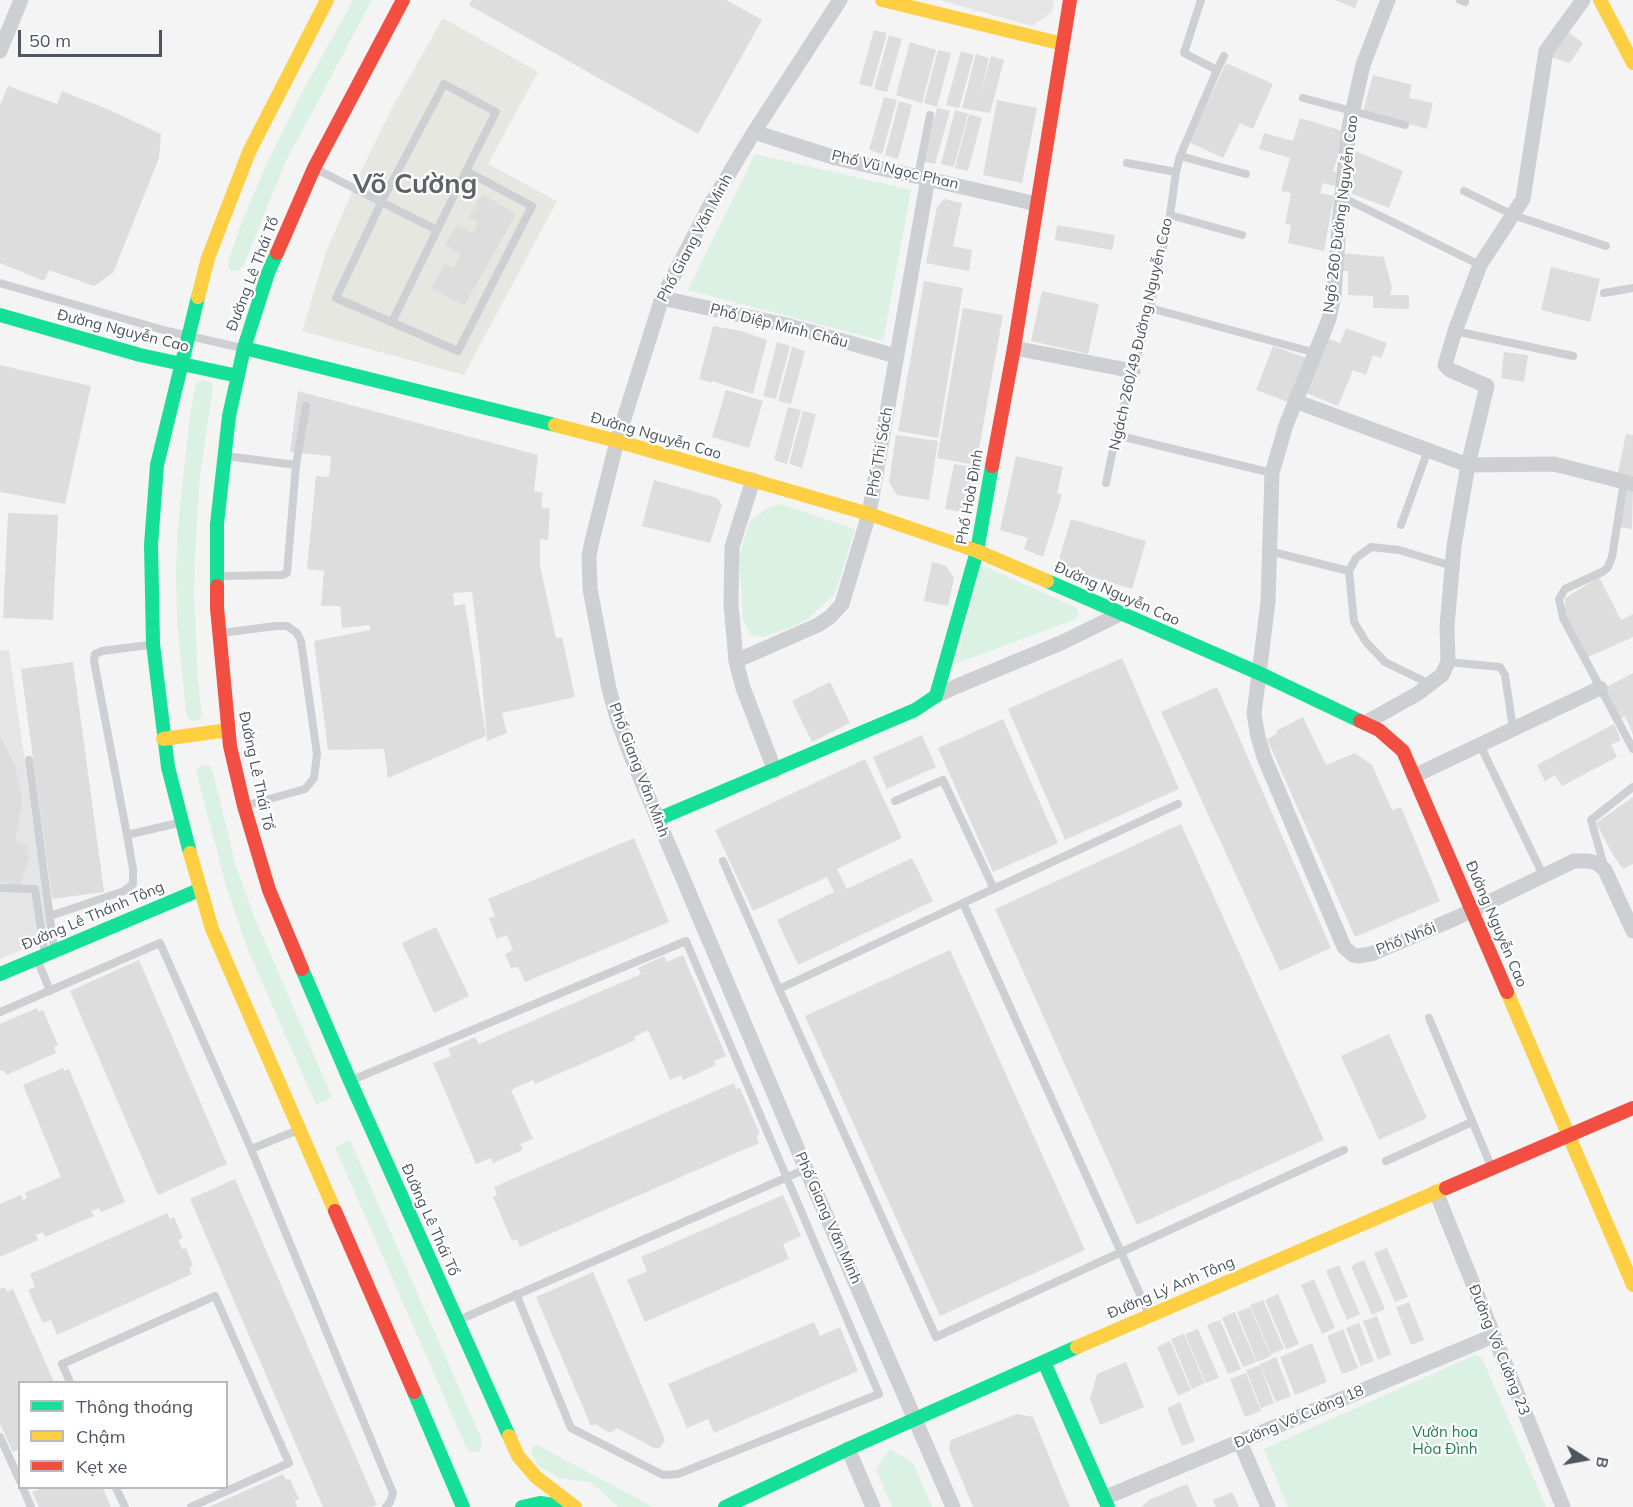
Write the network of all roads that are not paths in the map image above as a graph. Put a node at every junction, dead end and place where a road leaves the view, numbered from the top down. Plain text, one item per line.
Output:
1 (20, 0) edge
2 (327, 0) edge
3 (403, 0) edge
4 (840, 0) edge
5 (882, 0) edge
6 (1070, 0) edge
7 (1202, 0) edge
8 (1388, 0) edge
9 (1583, 0) edge
10 (1600, 0) edge
11 (1063, 44) junction
12 (0, 51) edge
13 (1224, 56) dead end
14 (1633, 63) edge
15 (1217, 70) junction
16 (1303, 98) dead end
17 (1353, 111) junction
18 (930, 115) dead end
19 (1405, 125) dead end
20 (754, 132) junction
21 (1180, 156) junction
22 (1127, 163) dead end
23 (314, 168) junction
24 (466, 171) junction
25 (1176, 172) junction
26 (1246, 174) dead end
27 (923, 177) junction
28 (1464, 190) dead end
29 (1342, 197) junction
30 (382, 201) junction
31 (1038, 204) junction
32 (1170, 215) junction
33 (1513, 215) junction
34 (437, 230) junction
35 (1242, 235) dead end
36 (1606, 246) dead end
37 (1480, 265) junction
38 (0, 283) edge
39 (1633, 288) edge
40 (1604, 293) dead end
41 (662, 297) junction
42 (1150, 308) junction
43 (0, 315) edge
44 (392, 322) junction
45 (1455, 331) junction
46 (188, 337) junction
47 (244, 348) junction
48 (1014, 348) junction
49 (1316, 353) junction
50 (896, 356) junction
51 (1573, 356) dead end
52 (181, 364) junction
53 (1133, 370) junction
54 (238, 375) junction
55 (1296, 401) junction
56 (306, 406) dead end
57 (1116, 435) junction
58 (617, 441) junction
59 (1428, 450) junction
60 (225, 456) junction
61 (296, 465) junction
62 (1468, 465) junction
63 (1272, 473) junction
64 (753, 480) junction
65 (1106, 483) dead end
66 (1628, 483) edge
67 (869, 514) junction
68 (1401, 525) dead end
69 (977, 551) junction
70 (1269, 551) junction
71 (1452, 566) junction
72 (1349, 571) junction
73 (216, 576) junction
74 (1120, 615) junction
75 (219, 633) junction
76 (153, 644) junction
77 (736, 661) junction
78 (1448, 662) junction
79 (1261, 674) junction
80 (1430, 684) junction
81 (1600, 688) junction
82 (936, 696) junction
83 (1365, 723) junction
84 (1513, 729) junction
85 (228, 730) junction
86 (163, 739) junction
87 (1480, 745) junction
88 (1633, 749) edge
89 (29, 760) dead end
90 (775, 771) junction
91 (1414, 776) junction
92 (1633, 787) edge
93 (895, 801) dead end
94 (1178, 804) dead end
95 (244, 806) junction
96 (658, 819) junction
97 (181, 822) junction
98 (127, 835) junction
99 (723, 861) dead end
100 (1605, 870) junction
101 (1544, 875) junction
102 (0, 888) edge
103 (994, 889) junction
104 (199, 890) junction
105 (963, 903) junction
106 (1473, 911) junction
107 (50, 916) junction
108 (1633, 932) edge
109 (45, 954) junction
110 (0, 974) edge
111 (779, 989) junction
112 (50, 991) junction
113 (0, 1012) edge
114 (1429, 1018) dead end
115 (350, 1081) junction
116 (1633, 1108) edge
117 (1472, 1122) junction
118 (299, 1130) junction
119 (1569, 1136) junction
120 (250, 1149) junction
121 (1344, 1150) dead end
122 (1386, 1161) dead end
123 (1492, 1168) junction
124 (806, 1169) junction
125 (788, 1177) junction
126 (1436, 1192) junction
127 (1121, 1252) junction
128 (1633, 1285) edge
129 (516, 1294) junction
130 (1149, 1315) junction
131 (457, 1320) junction
132 (1493, 1336) junction
133 (1044, 1362) junction
134 (69, 1381) edge
135 (916, 1419) junction
136 (0, 1437) edge
137 (1240, 1442) junction
138 (848, 1449) junction
139 (18, 1475) edge
140 (22, 1489) edge
141 (116, 1489) edge
142 (1106, 1502) edge
143 (730, 1506) edge
144 (31, 1507) edge
145 (125, 1507) edge
146 (191, 1507) edge
147 (386, 1507) edge
148 (463, 1507) edge
149 (522, 1507) edge
150 (569, 1507) edge
151 (575, 1507) edge
152 (873, 1507) edge
153 (954, 1507) edge
154 (1268, 1507) edge
155 (1563, 1507) edge

1 - 12 street
2 - 46 main road
3 - 23 main road, Đường Lê Thái Tổ
4 - 20 street, Phố Giang Văn Minh
5 - 11 main road
6 - 11 main road, Phố Hoà Đình
7 - 15 lane
8 - 17 street, Ngõ 260 Đường Nguyễn Cao
9 - 33 street
10 - 14 main road
11 - 31 main road, Phố Hoà Đình
13 - 15 lane, Ngách 260/49 Đường Nguyễn Cao
15 - 21 lane, Ngách 260/49 Đường Nguyễn Cao
16 - 17 lane
17 - 19 lane
17 - 29 street, Ngõ 260 Đường Nguyễn Cao
18 - 27 lane
20 - 27 street, Phố Vũ Ngọc Phan
20 - 41 street, Phố Giang Văn Minh
21 - 25 lane, Ngách 260/49 Đường Nguyễn Cao
21 - 26 lane
22 - 25 lane
23 - 30 lane
23 - 47 main road, Đường Lê Thái Tổ
24 - 30 lane
24 - 34 lane
24 - 44 lane
25 - 32 lane, Ngách 260/49 Đường Nguyễn Cao
27 - 31 street, Phố Vũ Ngọc Phan
27 - 50 street, Phố Thi Sách
28 - 33 lane
29 - 37 lane
29 - 49 street, Ngõ 260 Đường Nguyễn Cao
30 - 34 lane
30 - 44 lane
31 - 48 main road, Phố Hoà Đình
32 - 35 lane
32 - 42 lane, Ngách 260/49 Đường Nguyễn Cao
33 - 36 lane
33 - 37 street
34 - 44 lane
37 - 45 street
38 - 46 lane
39 - 40 lane
41 - 50 street, Phố Diệp Minh Châu
41 - 58 street, Phố Giang Văn Minh
42 - 49 lane
42 - 53 lane, Ngách 260/49 Đường Nguyễn Cao
43 - 52 main road, Đường Nguyễn Cao
45 - 51 lane
45 - 62 street
46 - 47 lane
46 - 52 main road
47 - 54 main road, Đường Lê Thái Tổ
47 - 58 main road, Đường Nguyễn Cao
48 - 53 street
48 - 69 main road, Phố Hoà Đình
49 - 55 street, Ngõ 260 Đường Nguyễn Cao
50 - 67 street, Phố Thi Sách
52 - 54 main road, Đường Nguyễn Cao
52 - 76 main road
53 - 57 lane, Ngách 260/49 Đường Nguyễn Cao
54 - 60 main road, Đường Lê Thái Tổ
55 - 59 street
55 - 63 street, Ngõ 260 Đường Nguyễn Cao
56 - 61 lane
57 - 63 lane
57 - 65 lane, Ngách 260/49 Đường Nguyễn Cao
58 - 64 main road, Đường Nguyễn Cao
58 - 96 street, Phố Giang Văn Minh
59 - 62 street
59 - 68 lane
60 - 61 lane
60 - 73 main road, Đường Lê Thái Tổ
61 - 73 lane
62 - 66 street
62 - 71 street
63 - 70 street, Ngõ 260 Đường Nguyễn Cao
64 - 67 main road, Đường Nguyễn Cao
64 - 77 street
66 - 81 lane
67 - 69 main road, Đường Nguyễn Cao
67 - 77 street, Phố Thi Sách
69 - 74 main road, Đường Nguyễn Cao
69 - 82 main road, Phố Hoà Đình
70 - 72 lane
70 - 79 street, Ngõ 260 Đường Nguyễn Cao
71 - 72 lane
71 - 78 street
72 - 80 lane
73 - 75 main road, Đường Lê Thái Tổ
74 - 79 main road, Đường Nguyễn Cao
74 - 82 street
75 - 85 main road, Đường Lê Thái Tổ
75 - 95 lane
76 - 86 main road
76 - 98 lane
77 - 90 street
78 - 80 street
78 - 84 lane
79 - 83 main road, Đường Nguyễn Cao
79 - 106 street, Phố Nhồi
80 - 83 street
81 - 84 street
81 - 88 lane
82 - 90 main road
83 - 91 main road, Đường Nguyễn Cao
84 - 87 street
85 - 86 main road
85 - 95 main road, Đường Lê Thái Tổ
86 - 97 main road
87 - 91 street
87 - 101 lane
89 - 107 lane
90 - 96 main road
91 - 106 main road, Đường Nguyễn Cao
92 - 100 lane
93 - 103 lane
94 - 103 lane
95 - 115 main road, Đường Lê Thái Tổ
96 - 124 street, Phố Giang Văn Minh
97 - 98 lane
97 - 104 main road
98 - 107 lane
99 - 111 lane
100 - 101 street, Phố Nhồi
100 - 108 street
101 - 106 street, Phố Nhồi
102 - 109 lane
103 - 105 lane
104 - 109 main road, Đường Lê Thánh Tông
104 - 118 main road
105 - 111 lane
105 - 127 lane
106 - 119 main road, Đường Nguyễn Cao
107 - 109 lane
109 - 110 main road, Đường Lê Thánh Tông
109 - 112 lane
111 - 127 lane
112 - 113 lane
112 - 120 lane
114 - 117 lane
115 - 125 lane
115 - 131 main road, Đường Lê Thái Tổ
116 - 119 main road, Đường Lý Anh Tông
117 - 122 lane
117 - 123 lane
118 - 120 lane
118 - 148 main road
119 - 123 main road, Đường Lý Anh Tông
119 - 128 main road, Đường Nguyễn Cao
120 - 147 lane
121 - 127 lane
123 - 126 main road, Đường Lý Anh Tông
124 - 125 lane
124 - 135 street, Phố Giang Văn Minh
125 - 129 lane
125 - 129 lane
126 - 130 main road, Đường Lý Anh Tông
126 - 132 street, Đường Võ Cường 23
127 - 130 lane
129 - 131 lane
130 - 133 main road, Đường Lý Anh Tông
131 - 151 main road, Đường Lê Thái Tổ
132 - 137 street, Đường Võ Cường 18
132 - 155 street, Đường Võ Cường 23
133 - 135 main road, Đường Lý Anh Tông
133 - 142 main road
134 - 146 lane
135 - 138 main road, Đường Lý Anh Tông
135 - 153 street, Phố Giang Văn Minh
136 - 139 lane
137 - 142 street, Đường Võ Cường 18
137 - 154 street
138 - 143 main road, Đường Lý Anh Tông
138 - 152 street
140 - 144 lane
141 - 145 lane
149 - 150 main road

